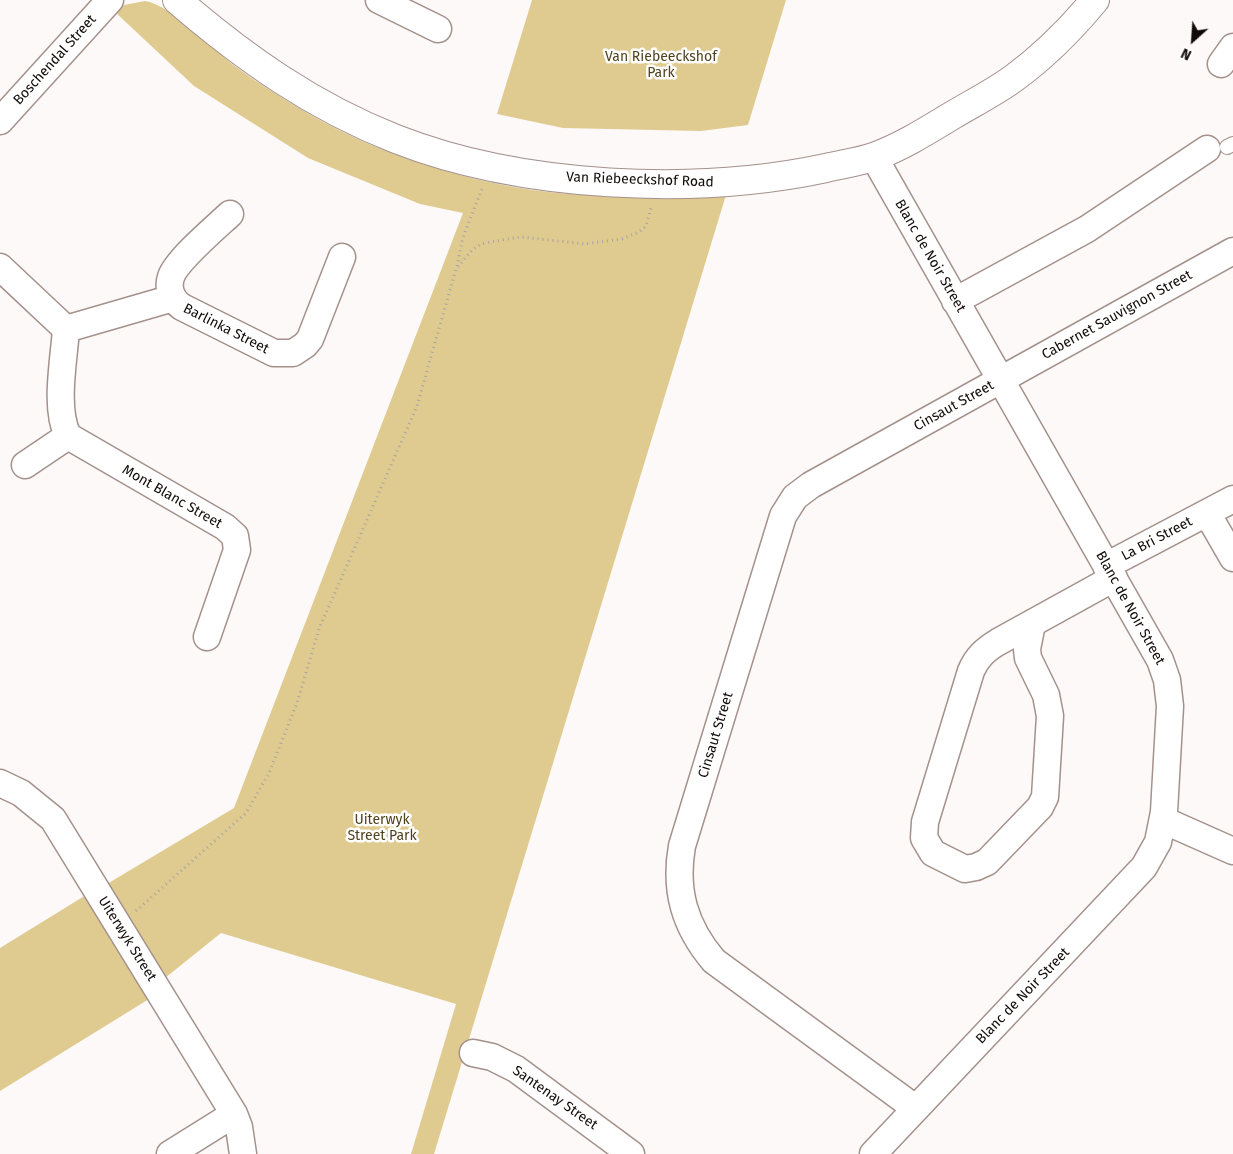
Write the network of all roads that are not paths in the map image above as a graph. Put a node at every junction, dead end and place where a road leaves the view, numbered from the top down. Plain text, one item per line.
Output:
1 (110, 0) edge
2 (177, 0) edge
3 (379, 0) edge
4 (1095, 0) edge
5 (438, 29) dead end
6 (0, 121) edge
7 (1222, 147) edge
8 (874, 157) junction
9 (230, 214) dead end
10 (1233, 251) edge
11 (342, 257) dead end
12 (0, 267) edge
13 (172, 298) junction
14 (955, 300) junction
15 (66, 329) junction
16 (1001, 380) junction
17 (68, 436) junction
18 (25, 465) dead end
19 (1233, 500) edge
20 (1207, 513) junction
21 (1233, 558) edge
22 (1110, 572) junction
23 (1032, 624) junction
24 (207, 637) dead end
25 (0, 783) edge
26 (1163, 820) junction
27 (1233, 852) edge
28 (473, 1053) dead end
29 (915, 1108) junction
30 (234, 1114) junction
31 (170, 1154) edge
32 (243, 1154) edge
33 (631, 1154) edge
34 (873, 1154) edge

1 - 6 street, Boschendal Street
2 - 8 street, Van Riebeeckshof Road
3 - 5 street
4 - 8 street, Van Riebeeckshof Road
7 - 14 street
8 - 14 street, Blanc de Noir Street
9 - 13 street, Barlinka Street
10 - 16 street, Cabernet Sauvignon Street
11 - 13 street, Barlinka Street
12 - 15 street
13 - 15 street, Barlinka Street
14 - 16 street, Blanc de Noir Street
15 - 17 street
16 - 22 street, Blanc de Noir Street
16 - 29 street, Cinsaut Street
17 - 18 street
17 - 24 street, Mont Blanc Street
19 - 20 street, La Bri Street
20 - 21 street, La Bri Street
20 - 22 street, La Bri Street
22 - 23 street, La Bri Street
22 - 26 street, Blanc de Noir Street
23 - 23 street, La Bri Street
25 - 30 street, Uiterwyk Street
26 - 27 street
26 - 29 street, Blanc de Noir Street
28 - 33 street, Santenay Street
29 - 34 street, Blanc de Noir Street
30 - 31 street
30 - 32 street, Uiterwyk Street

